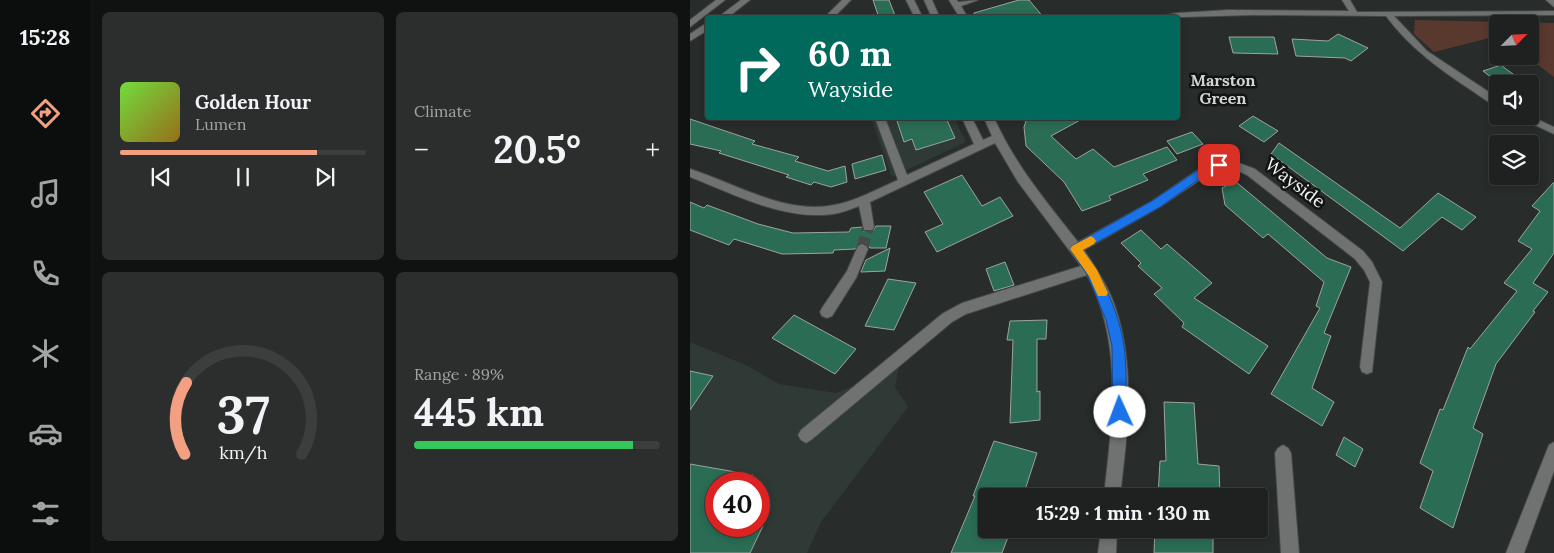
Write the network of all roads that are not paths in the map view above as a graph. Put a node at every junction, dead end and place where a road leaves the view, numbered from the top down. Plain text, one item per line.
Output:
1 (721, 0) edge
2 (746, 0) edge
3 (847, 0) edge
4 (910, 0) edge
5 (928, 0) edge
6 (974, 0) edge
7 (1346, 0) edge
8 (1550, 0) edge
9 (954, 2) edge
10 (1554, 5) edge
11 (1554, 12) edge
12 (1355, 14) junction
13 (1388, 14) junction
14 (725, 15) edge
15 (831, 15) edge
16 (918, 15) edge
17 (935, 15) edge
18 (962, 15) edge
19 (1173, 15) edge
20 (690, 24) edge
21 (705, 28) edge
22 (690, 38) edge
23 (1489, 97) edge
24 (881, 120) edge
25 (968, 120) edge
26 (990, 120) edge
27 (1000, 120) edge
28 (1539, 124) edge
29 (1554, 131) edge
30 (997, 138) junction
31 (980, 145) junction
32 (690, 174) edge
33 (904, 182) junction
34 (864, 200) junction
35 (868, 227) tunnel mouth
36 (862, 249) tunnel mouth
37 (1076, 249) junction
38 (1090, 269) junction
39 (827, 312) dead end
40 (1367, 367) dead end
41 (806, 435) dead end
42 (1554, 450) edge
43 (1283, 453) dead end
44 (1113, 488) edge
45 (1108, 538) edge
46 (1107, 553) edge
47 (1290, 553) edge
48 (1515, 553) edge

1 - 20 street
2 - 14 street
3 - 15 street
4 - 16 street
5 - 17 street
6 - 9 street
7 - 12 street
8 - 10 street
9 - 18 street
11 - 13 street
12 - 13 street
12 - 19 street
13 - 23 street
21 - 22 street
24 - 33 street
25 - 31 street
26 - 30 street
27 - 30 street
28 - 29 street
30 - 31 street
30 - 37 street
31 - 33 street
32 - 34 street
33 - 34 street
34 - 35 street
36 - 39 street
37 - 38 street
37 - 40 street, Wayside
38 - 41 street
38 - 44 street
42 - 48 street
43 - 47 street
45 - 46 street

